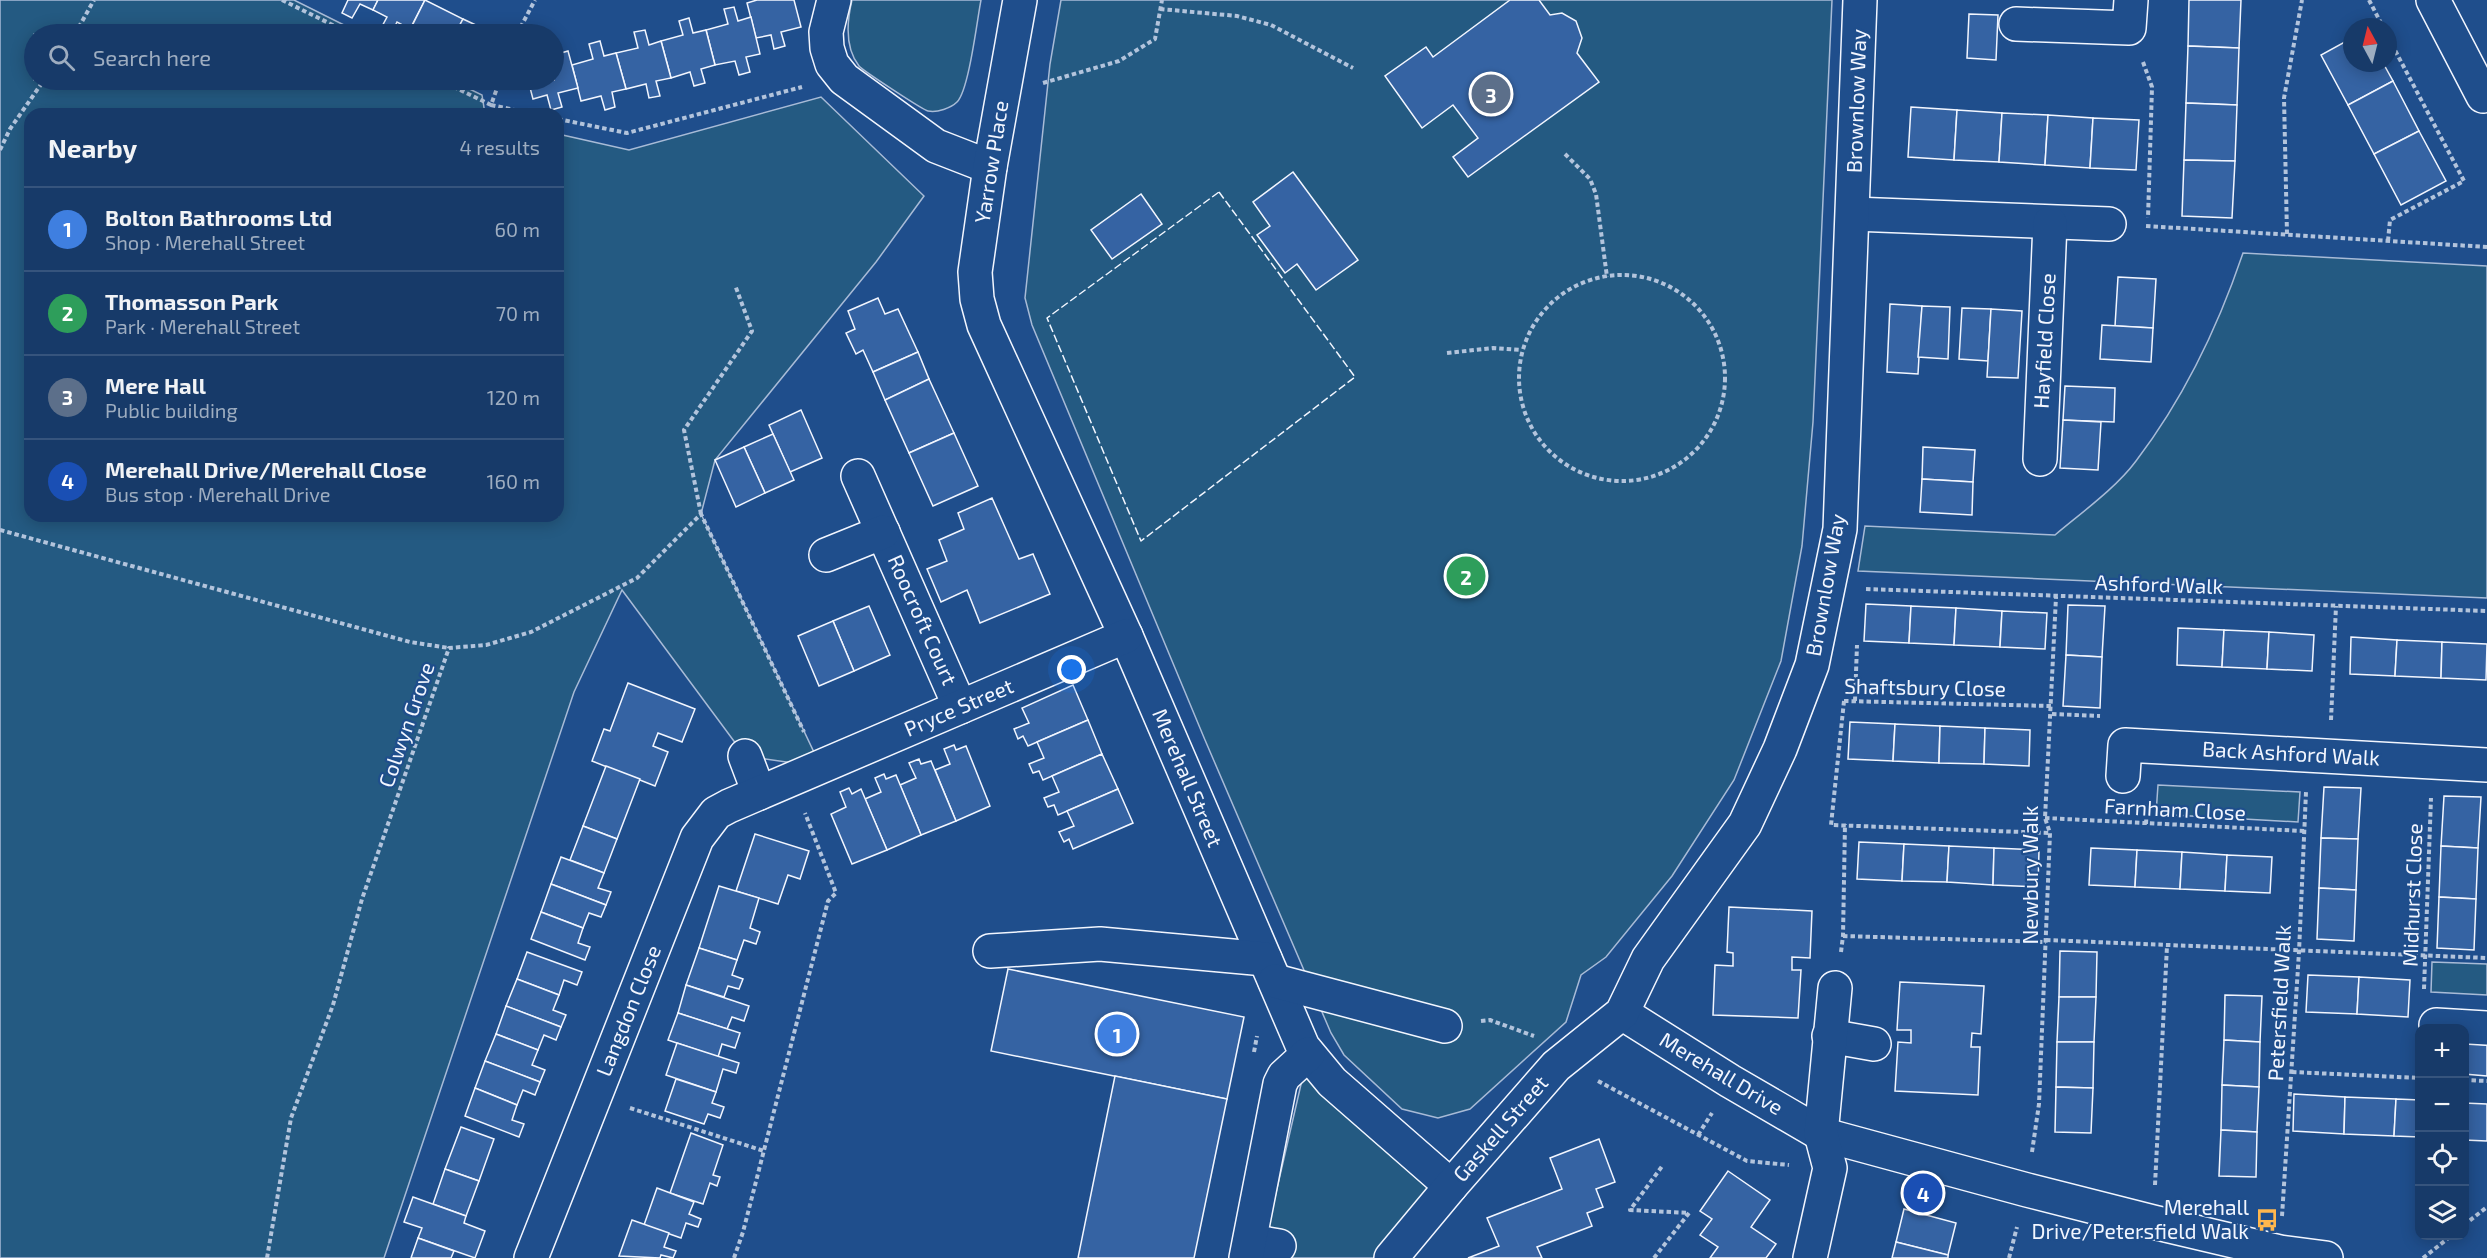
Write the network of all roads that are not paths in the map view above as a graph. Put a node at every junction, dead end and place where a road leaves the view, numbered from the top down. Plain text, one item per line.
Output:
1 (834, 0) edge
2 (1020, 0) edge
3 (1860, 0) edge
4 (2433, 0) edge
5 (2130, 14) edge
6 (2016, 24) dead end
7 (2487, 94) edge
8 (990, 167) junction
9 (1853, 214) junction
10 (2050, 223) junction
11 (2109, 224) road end
12 (984, 324) joint
13 (2040, 459) dead end
14 (858, 476) dead end
15 (883, 532) junction
16 (826, 555) dead end
17 (1126, 636) junction
18 (960, 707) junction
19 (745, 756) dead end
20 (2487, 765) edge
21 (807, 773) joint
22 (2123, 776) dead end
23 (759, 793) junction
24 (990, 951) dead end
25 (1270, 970) junction
26 (1835, 988) road end
27 (1622, 1013) junction
28 (1445, 1026) road end
29 (2487, 1028) edge
30 (2469, 1030) edge
31 (1829, 1036) junction
32 (1874, 1044) dead end
33 (1308, 1054) junction
34 (1821, 1134) junction
35 (1451, 1186) junction
36 (1258, 1248) edge
37 (531, 1258) edge
38 (1391, 1258) edge
39 (1810, 1258) edge
40 (2326, 1258) edge

1 - 8 street
2 - 8 street, Yarrow Place
3 - 9 street, Brownlow Way
4 - 7 street
5 - 6 street
8 - 12 street, Yarrow Place
9 - 10 street
9 - 27 street, Brownlow Way
10 - 11 street
10 - 13 street, Hayfield Close
12 - 17 street, Merehall Street
14 - 15 street, Roocroft Court
15 - 16 street, Roocroft Court
15 - 18 street, Roocroft Court
17 - 18 street, Pryce Street
17 - 25 street, Merehall Street
18 - 21 street, Pryce Street
19 - 23 street
20 - 22 street, Back Ashford Walk
21 - 23 street, Langdon Close
23 - 37 street, Langdon Close
24 - 25 street
25 - 28 street
25 - 33 street, Merehall Street
26 - 31 street
27 - 34 street, Merehall Drive
27 - 35 street, Gaskell Street
29 - 30 street
31 - 32 street
31 - 34 street
33 - 35 street, Merehall Street
33 - 36 street
34 - 39 street
34 - 40 street, Merehall Drive
35 - 38 street, Gaskell Street

